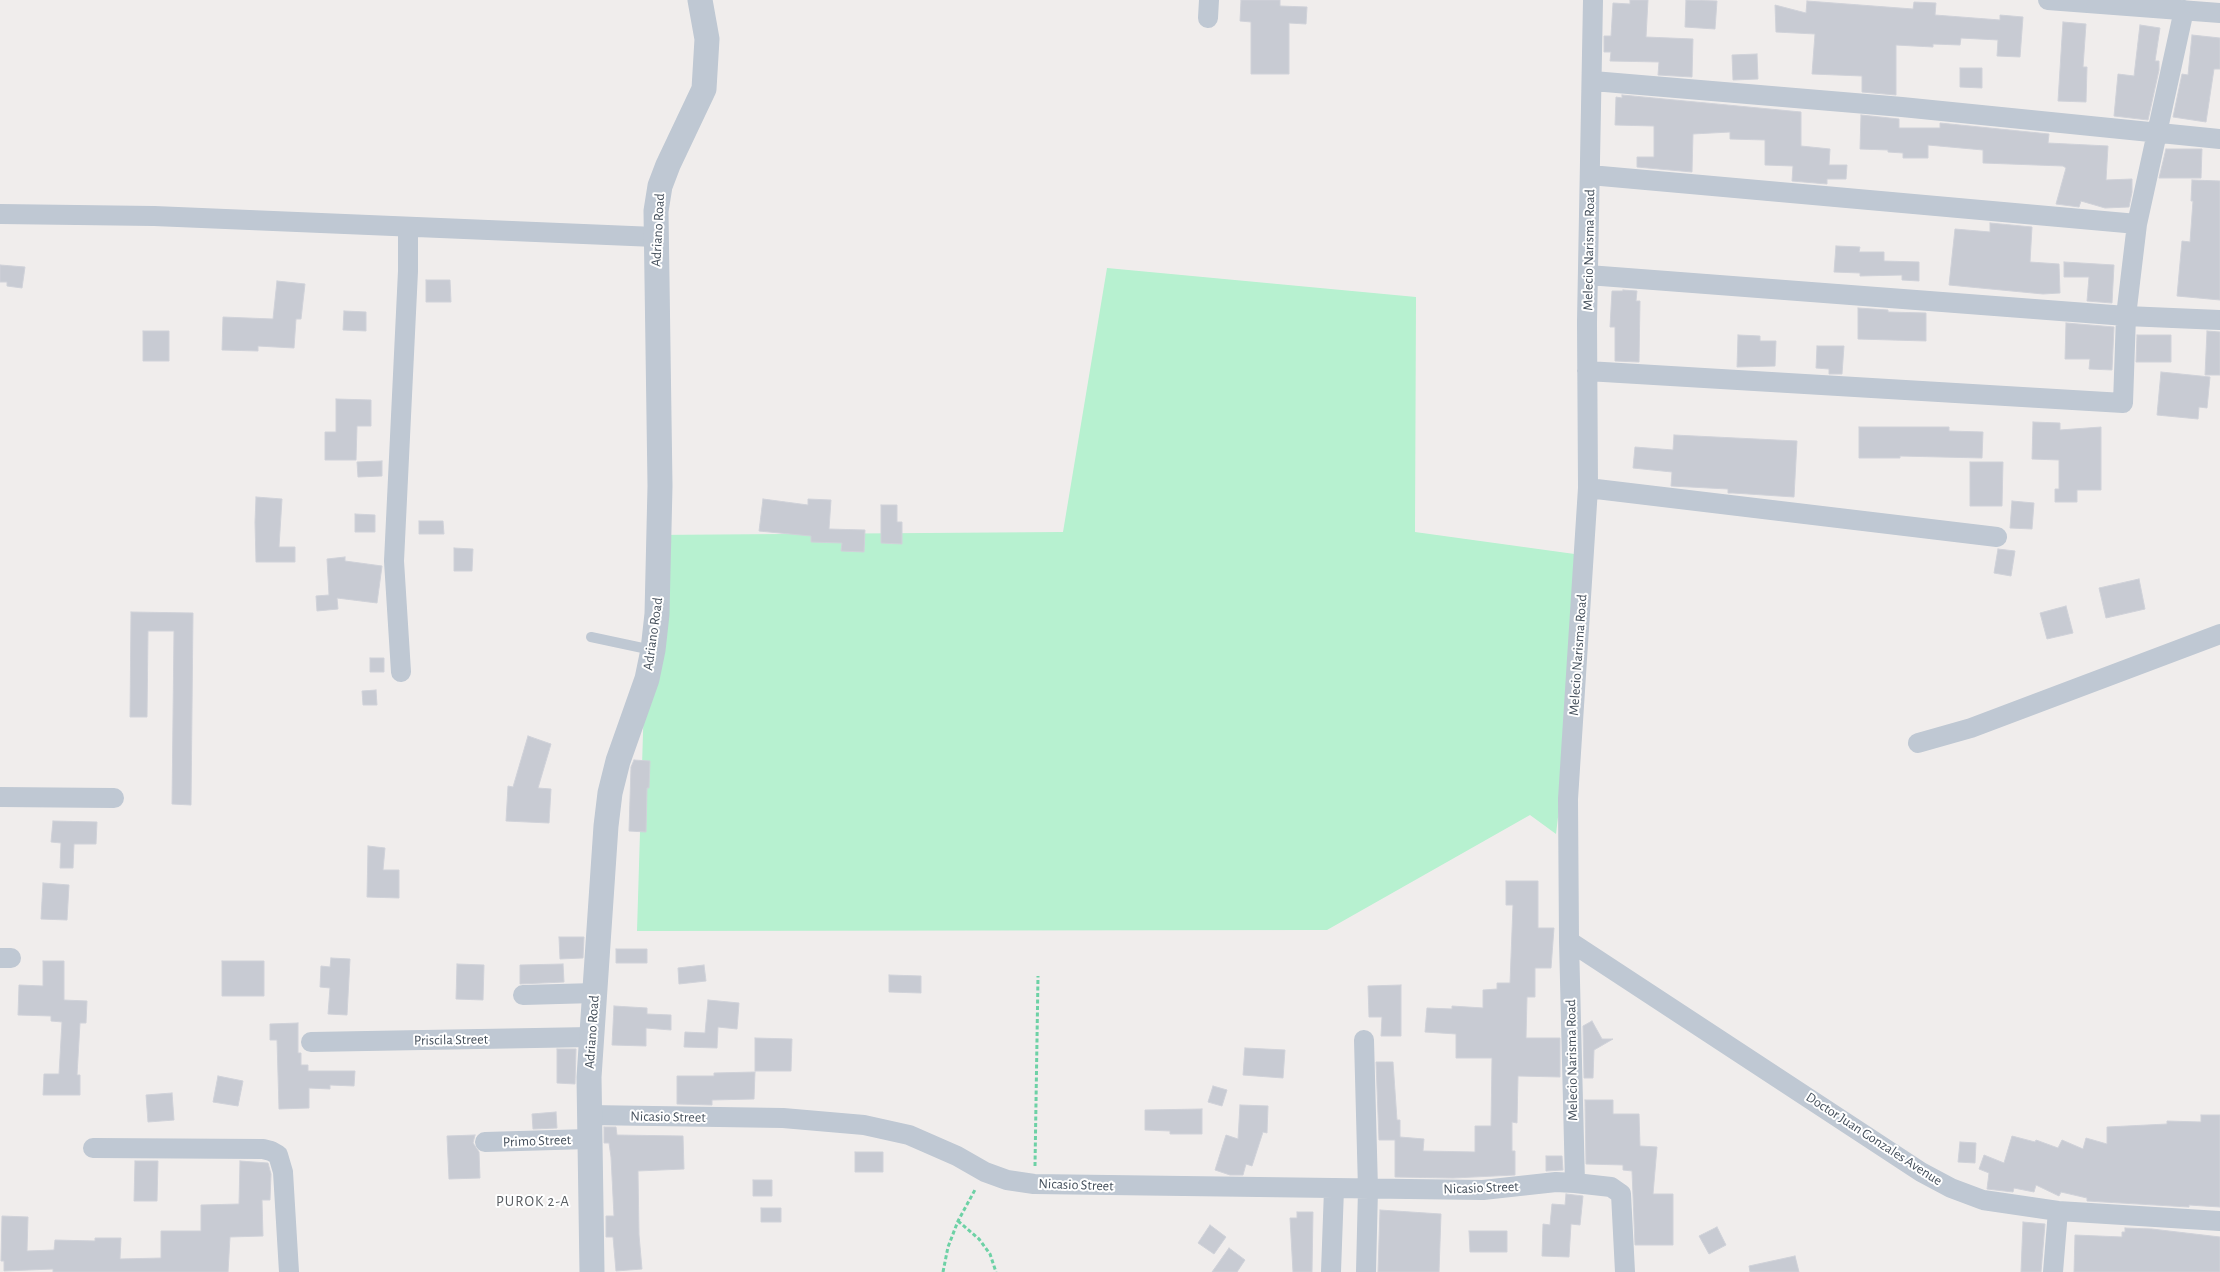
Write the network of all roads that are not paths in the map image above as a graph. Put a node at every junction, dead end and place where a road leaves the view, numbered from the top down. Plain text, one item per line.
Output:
1 (700, 0) edge
2 (1593, 0) edge
3 (2048, 0) edge
4 (2172, 6) edge
5 (2220, 13) edge
6 (1593, 81) junction
7 (2158, 134) junction
8 (2220, 139) edge
9 (1590, 176) junction
10 (0, 214) edge
11 (2137, 224) junction
12 (408, 227) junction
13 (655, 237) junction
14 (1588, 274) junction
15 (2126, 316) junction
16 (2220, 320) edge
17 (1587, 371) junction
18 (1588, 488) junction
19 (1997, 537) dead end
20 (2220, 634) edge
21 (591, 637) dead end
22 (653, 650) junction
23 (401, 672) dead end
24 (1918, 743) dead end
25 (0, 797) edge
26 (114, 798) dead end
27 (1569, 941) junction
28 (595, 994) junction
29 (523, 995) dead end
30 (592, 1037) junction
31 (1364, 1040) dead end
32 (311, 1042) dead end
33 (589, 1127) junction
34 (485, 1142) dead end
35 (93, 1148) dead end
36 (1575, 1183) junction
37 (1334, 1189) junction
38 (1368, 1189) junction
39 (2058, 1211) junction
40 (2220, 1221) edge
41 (289, 1272) edge
42 (592, 1272) edge
43 (1331, 1272) edge
44 (1366, 1272) edge
45 (1624, 1272) edge
46 (2053, 1272) edge

1 - 13 street, Adriano Road
2 - 6 street, Melecio Narisma Road
3 - 4 street
4 - 5 street
4 - 7 street
6 - 7 street
6 - 9 street, Melecio Narisma Road
7 - 8 street
7 - 11 street
9 - 11 street
9 - 14 street, Melecio Narisma Road
10 - 12 street
11 - 15 street
12 - 13 street
12 - 23 street
13 - 22 street, Adriano Road
14 - 15 street
14 - 17 street, Melecio Narisma Road
15 - 16 street
15 - 17 street
17 - 18 street, Melecio Narisma Road
18 - 19 street
18 - 27 street, Melecio Narisma Road
20 - 24 street
21 - 22 lane
22 - 28 street, Adriano Road
25 - 26 street
27 - 36 street, Melecio Narisma Road
27 - 39 street, Doctor Juan Gonzales Avenue
28 - 29 street
28 - 30 street, Adriano Road
30 - 32 street, Priscila Street
30 - 33 street, Adriano Road
31 - 38 street
33 - 34 street, Primo Street
33 - 37 street, Nicasio Street
33 - 42 street, Adriano Road
35 - 41 street
36 - 38 street, Nicasio Street
36 - 45 street
37 - 38 street, Nicasio Street
37 - 43 street
38 - 44 street
39 - 40 street, Doctor Juan Gonzales Avenue
39 - 46 street

